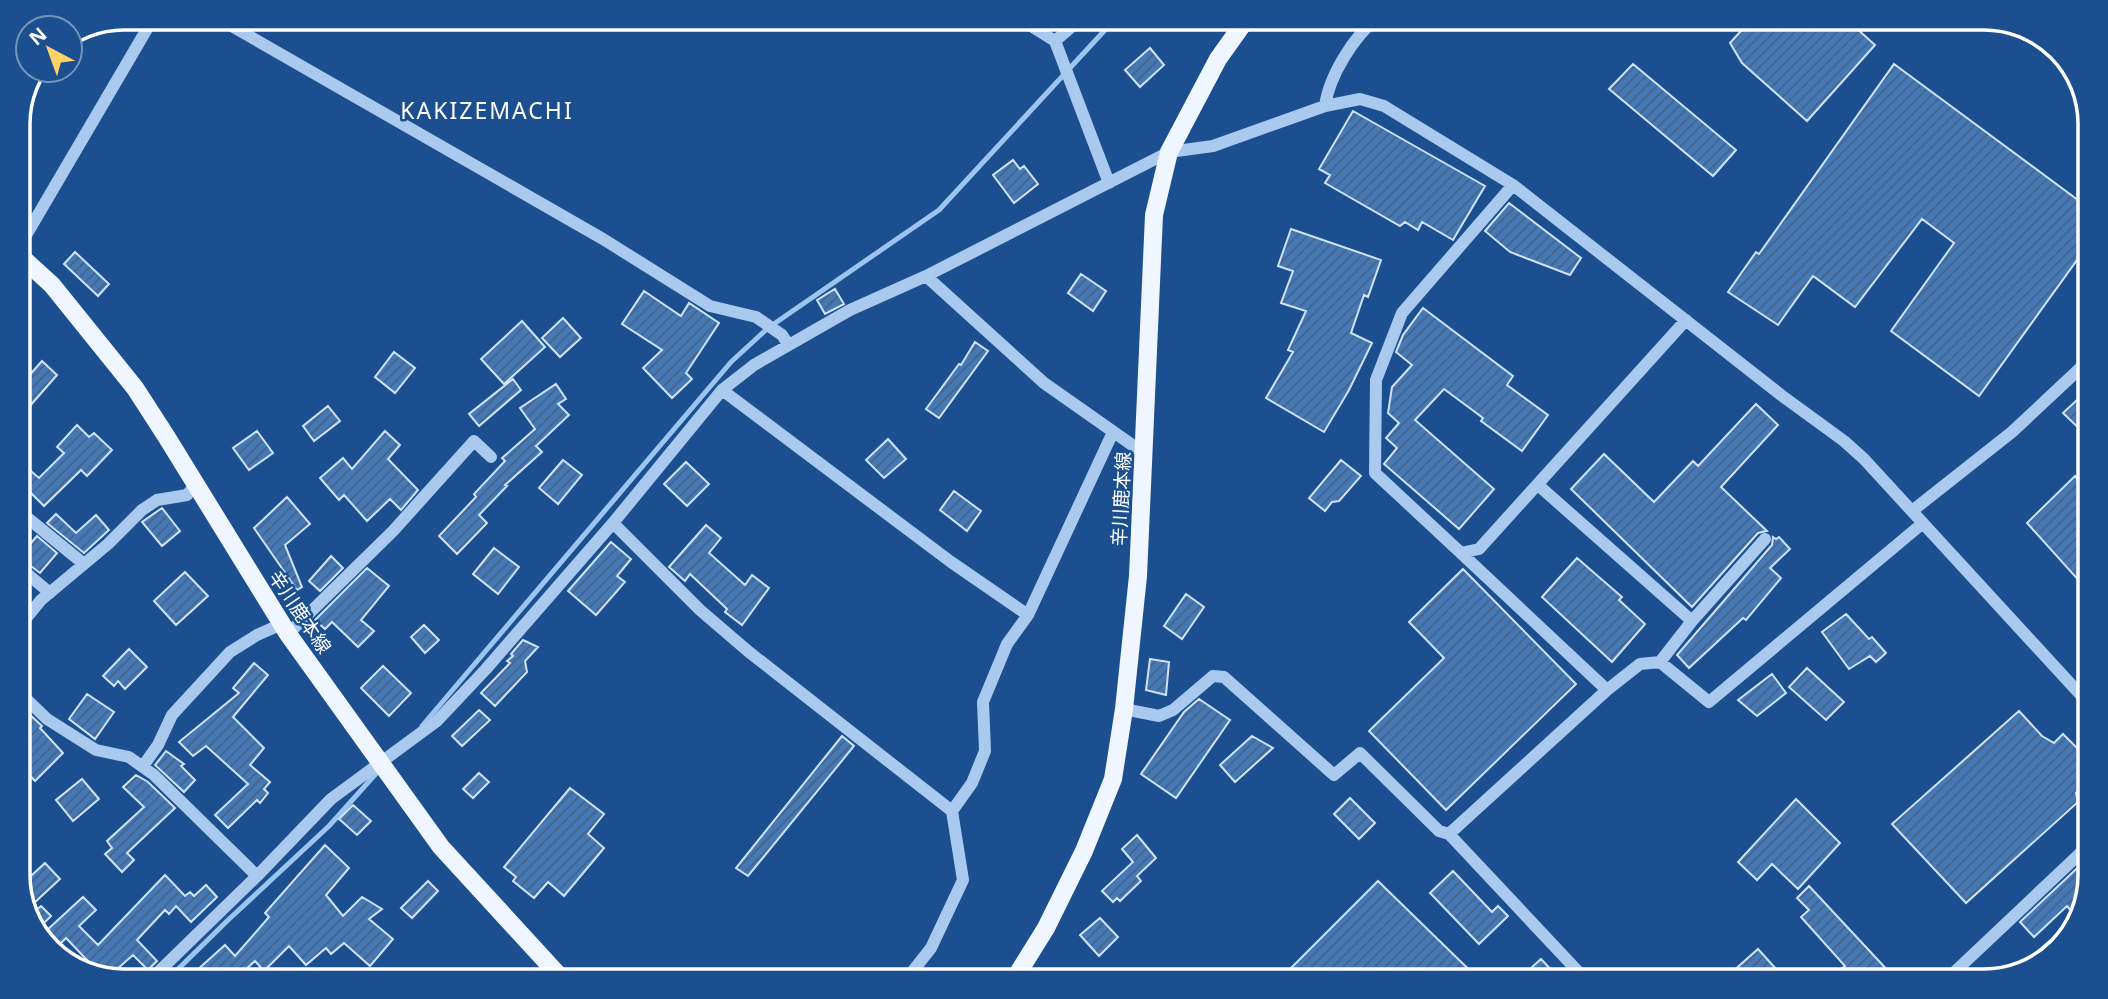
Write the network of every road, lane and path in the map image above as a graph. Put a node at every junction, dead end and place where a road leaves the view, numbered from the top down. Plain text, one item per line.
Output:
1 (147, 30) edge
2 (237, 30) edge
3 (1037, 30) edge
4 (1068, 30) edge
5 (1239, 30) edge
6 (1363, 30) edge
7 (1055, 41) junction
8 (1325, 106) junction
9 (1169, 152) junction
10 (1109, 183) junction
11 (1513, 185) junction
12 (30, 229) edge
13 (30, 265) edge
14 (926, 276) junction
15 (1686, 320) junction
16 (788, 344) junction
17 (2078, 370) edge
18 (722, 390) junction
19 (1113, 432) junction
20 (1145, 453) junction
21 (491, 457) dead end
22 (196, 484) junction
23 (1538, 485) junction
24 (1912, 511) junction
25 (30, 520) edge
26 (613, 523) junction
27 (1923, 523) junction
28 (1765, 539) dead end
29 (1461, 553) junction
30 (84, 564) junction
31 (30, 576) edge
32 (50, 593) junction
33 (30, 613) edge
34 (1028, 615) junction
35 (1692, 621) junction
36 (285, 629) junction
37 (1660, 662) junction
38 (1607, 690) junction
39 (2078, 692) edge
40 (30, 703) edge
41 (1124, 709) junction
42 (380, 765) junction
43 (143, 766) junction
44 (952, 811) junction
45 (1449, 834) junction
46 (2078, 856) edge
47 (257, 876) junction
48 (162, 969) edge
49 (552, 969) edge
50 (915, 969) edge
51 (1021, 969) edge
52 (1575, 969) edge
53 (1959, 969) edge

1 - 12 street
2 - 16 street
3 - 7 street
4 - 7 street
5 - 9 main road, 辛川鹿本線
6 - 8 street
7 - 10 street
8 - 9 street
8 - 11 street
9 - 10 street
9 - 20 main road, 辛川鹿本線
10 - 14 street
11 - 15 street
11 - 29 street
13 - 22 main road, 辛川鹿本線
14 - 16 street
14 - 19 street
15 - 23 street
15 - 24 street
16 - 18 street
17 - 24 street
18 - 26 street
18 - 34 street
19 - 20 street
19 - 34 street
20 - 41 main road, 辛川鹿本線
21 - 36 street
22 - 30 street
22 - 36 main road, 辛川鹿本線
23 - 29 street
23 - 35 street
24 - 27 street
25 - 30 street
26 - 42 street
26 - 44 street
27 - 37 street
27 - 39 street
28 - 35 street
29 - 38 street
30 - 32 street
31 - 32 street
32 - 33 street
34 - 44 street
35 - 37 street
36 - 42 main road, 辛川鹿本線
36 - 43 street
37 - 38 street
38 - 45 street
40 - 43 street
41 - 45 street
41 - 51 main road, 辛川鹿本線
42 - 47 street
42 - 49 main road, 辛川鹿本線
43 - 47 street
44 - 50 street
45 - 52 street
46 - 53 street
47 - 48 street

